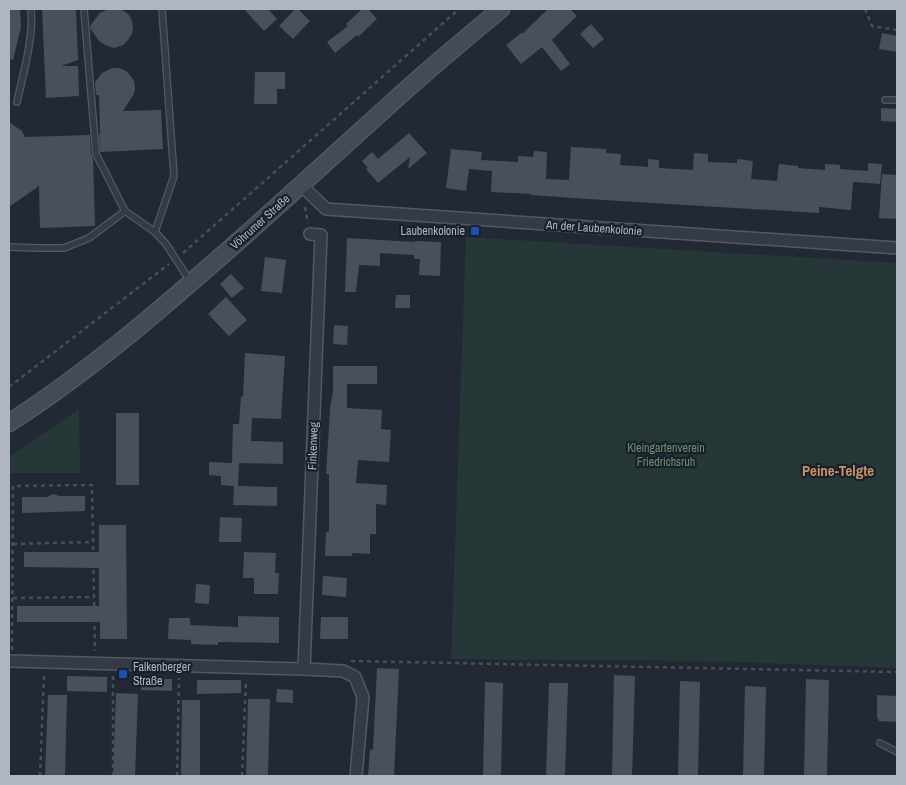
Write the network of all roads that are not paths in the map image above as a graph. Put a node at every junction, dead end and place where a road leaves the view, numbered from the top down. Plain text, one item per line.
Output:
1 (31, 9) edge
2 (84, 9) edge
3 (162, 9) edge
4 (501, 9) edge
5 (885, 100) dead end
6 (897, 100) edge
7 (17, 102) dead end
8 (301, 185) junction
9 (125, 211) junction
10 (155, 232) junction
11 (310, 234) road end
12 (9, 247) edge
13 (897, 248) edge
14 (191, 283) junction
15 (9, 423) edge
16 (11, 661) edge
17 (304, 669) junction
18 (880, 743) dead end
19 (897, 752) edge
20 (356, 776) edge

1 - 7 lane
2 - 9 lane
3 - 10 lane
4 - 8 main road, Vöhrumer Straße
5 - 6 lane
8 - 13 street, An der Laubenkolonie
8 - 14 main road, Vöhrumer Straße
9 - 10 lane
9 - 12 lane
10 - 14 lane
11 - 17 street, Finkenweg
14 - 15 main road, Vöhrumer Straße
16 - 17 street
17 - 20 street
18 - 19 lane

